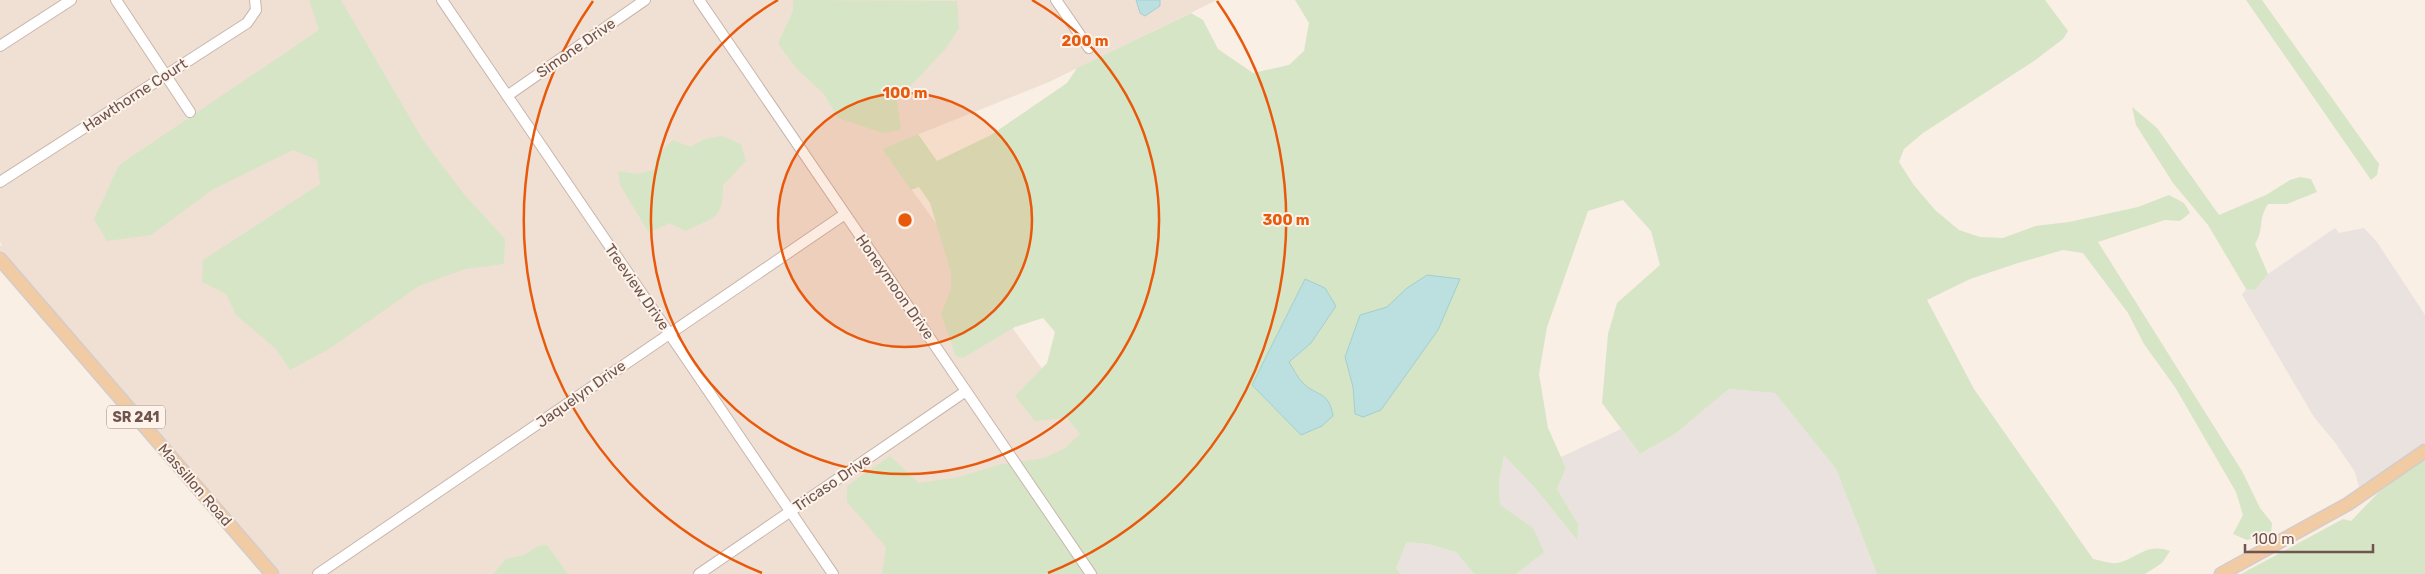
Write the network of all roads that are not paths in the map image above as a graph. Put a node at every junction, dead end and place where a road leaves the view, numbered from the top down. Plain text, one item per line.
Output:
1 (71, 0) edge
2 (116, 0) edge
3 (255, 0) edge
4 (442, 0) edge
5 (646, 0) edge
6 (699, 0) edge
7 (1056, 0) edge
8 (0, 46) edge
9 (1089, 48) dead end
10 (166, 75) junction
11 (507, 96) junction
12 (190, 112) dead end
13 (0, 182) edge
14 (844, 214) junction
15 (0, 259) edge
16 (670, 334) junction
17 (966, 391) junction
18 (2425, 451) edge
19 (790, 511) junction
20 (272, 574) edge
21 (318, 574) edge
22 (698, 574) edge
23 (833, 574) edge
24 (1091, 574) edge
25 (2221, 574) edge

1 - 8 street
2 - 10 street
3 - 10 street, Hawthorne Court
4 - 11 street, Treeview Drive
5 - 11 street, Simone Drive
6 - 14 street, Honeymoon Drive
7 - 9 street
10 - 12 street
10 - 13 street, Hawthorne Court
11 - 16 street, Treeview Drive
14 - 16 street, Jaquelyn Drive
14 - 17 street, Honeymoon Drive
15 - 20 main road, Massillon Road / SR 241
16 - 19 street, Treeview Drive
16 - 21 street, Jaquelyn Drive
17 - 19 street, Tricaso Drive
17 - 24 street, Honeymoon Drive
18 - 25 main road
19 - 22 street, Tricaso Drive
19 - 23 street, Treeview Drive

